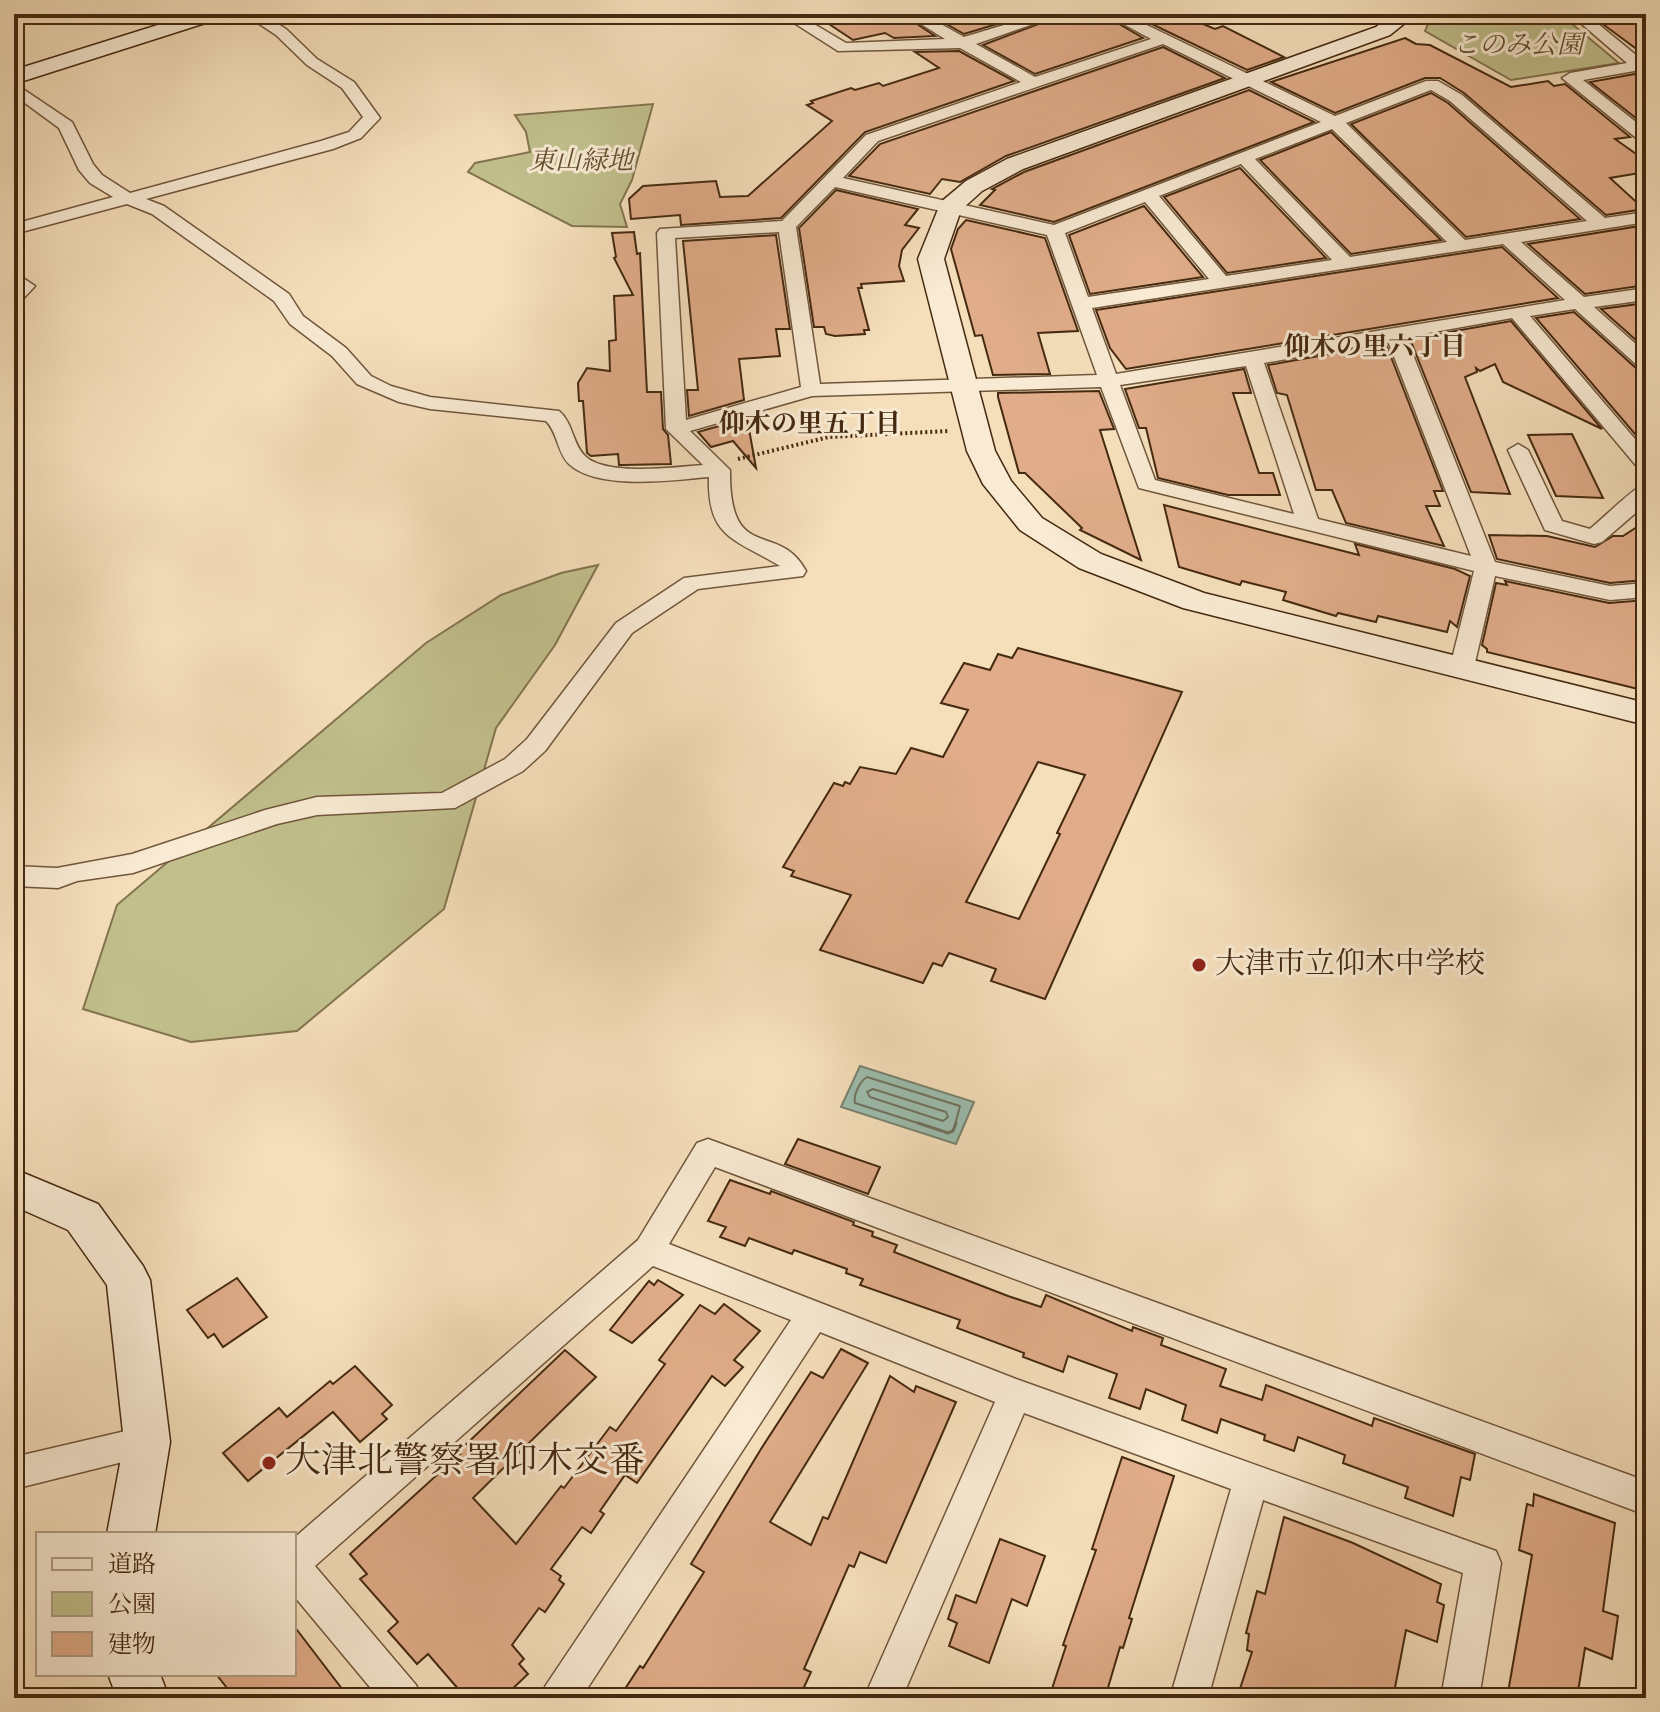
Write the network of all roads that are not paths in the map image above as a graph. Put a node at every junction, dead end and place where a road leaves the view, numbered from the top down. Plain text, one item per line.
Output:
1 (214, 14) edge
2 (251, 14) edge
3 (787, 14) edge
4 (912, 14) edge
5 (1055, 14) edge
6 (1112, 14) edge
7 (1406, 14) edge
8 (1577, 14) edge
9 (1589, 14) edge
10 (1167, 38) junction
11 (962, 43) junction
12 (1642, 64) edge
13 (14, 77) edge
14 (1248, 79) junction
15 (1034, 83) junction
16 (14, 88) edge
17 (1646, 121) edge
18 (1335, 122) junction
19 (1628, 124) junction
20 (1646, 138) edge
21 (1244, 157) junction
22 (832, 181) junction
23 (1147, 193) junction
24 (125, 197) junction
25 (950, 207) junction
26 (1646, 217) edge
27 (1601, 224) junction
28 (787, 226) junction
29 (14, 229) edge
30 (1055, 231) junction
31 (1508, 239) junction
32 (1461, 246) junction
33 (1345, 263) junction
34 (14, 277) edge
35 (1221, 282) junction
36 (1646, 294) edge
37 (14, 297) edge
38 (1082, 304) junction
39 (1582, 304) junction
40 (1517, 312) junction
41 (1395, 333) junction
42 (1253, 359) junction
43 (1646, 363) edge
44 (1107, 381) junction
45 (963, 386) junction
46 (811, 390) junction
47 (676, 429) junction
48 (1518, 450) dead end
49 (1646, 465) edge
50 (717, 468) junction
51 (1646, 489) edge
52 (1308, 523) junction
53 (1486, 567) junction
54 (1646, 590) edge
55 (1462, 667) junction
56 (1646, 714) edge
57 (14, 876) edge
58 (14, 1187) edge
59 (649, 1250) junction
60 (812, 1316) junction
61 (1015, 1394) junction
62 (147, 1442) junction
63 (14, 1473) edge
64 (1251, 1480) junction
65 (1646, 1498) edge
66 (131, 1532) edge
67 (296, 1559) edge
68 (296, 1571) edge
69 (403, 1698) edge
70 (559, 1698) edge
71 (883, 1698) edge
72 (1189, 1698) edge
73 (1460, 1698) edge

1 - 13 street
2 - 24 street
3 - 11 street
4 - 11 street
5 - 11 street
6 - 10 street
7 - 14 street
8 - 9 street
8 - 12 street
10 - 14 street
10 - 15 street
11 - 15 street
12 - 19 street
14 - 18 street
14 - 25 street
15 - 22 street
16 - 24 street
17 - 19 street
18 - 21 street
18 - 27 street
18 - 32 street
19 - 20 street
21 - 23 street
21 - 33 street
22 - 25 street
22 - 28 street
23 - 30 street
23 - 35 street
24 - 29 street
24 - 50 street
25 - 30 street
25 - 45 street
26 - 27 street
27 - 31 street
28 - 46 street
28 - 47 street
30 - 38 street
31 - 32 street
31 - 39 street
32 - 33 street
33 - 35 street
34 - 37 street
35 - 38 street
36 - 39 street
38 - 44 street
39 - 40 street
39 - 43 street
40 - 41 street
40 - 49 street
41 - 42 street
41 - 53 street
42 - 44 street
42 - 52 street
44 - 45 street
44 - 52 street
45 - 46 street
45 - 55 street
46 - 47 street
47 - 50 street
48 - 51 street
50 - 57 street
52 - 53 street
53 - 54 street
53 - 55 street
55 - 56 street
58 - 62 street
59 - 60 street
59 - 65 street
59 - 67 street
60 - 61 street
60 - 70 street
61 - 64 street
61 - 71 street
62 - 63 street
62 - 66 street
64 - 72 street
64 - 73 street
68 - 69 street

